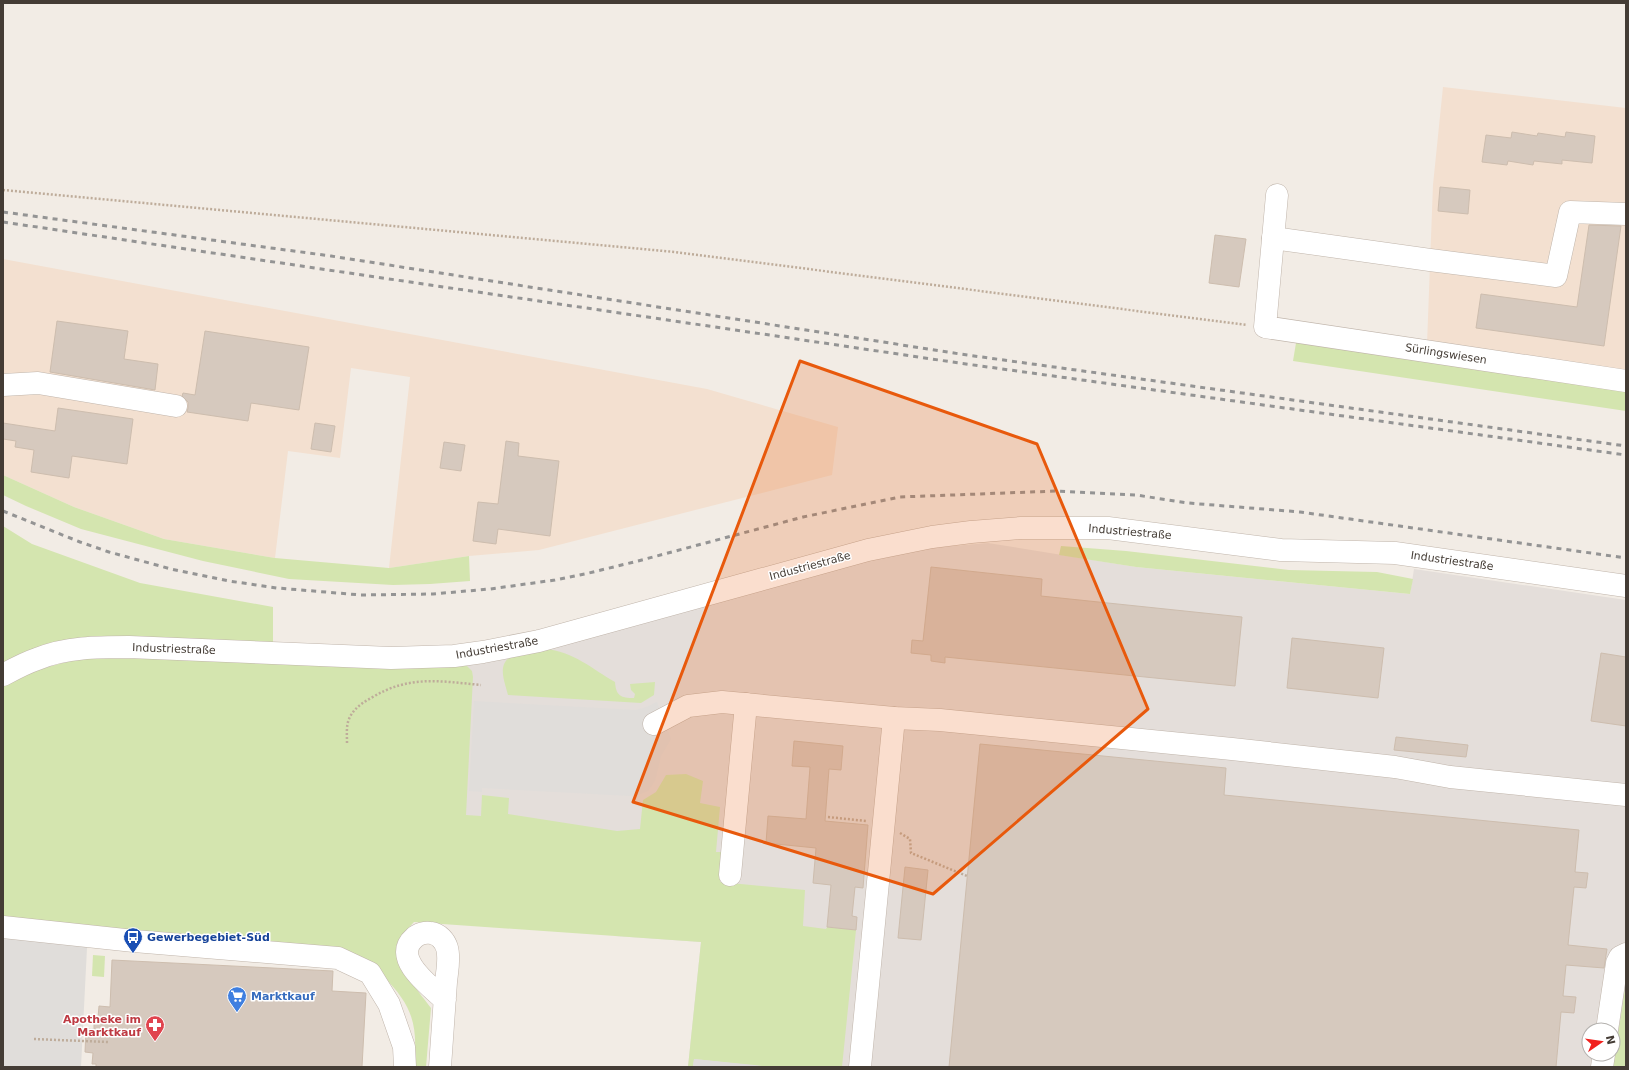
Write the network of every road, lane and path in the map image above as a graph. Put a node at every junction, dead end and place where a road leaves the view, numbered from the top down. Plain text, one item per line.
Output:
1 (3, 190) edge
2 (1277, 195) dead end
3 (1626, 214) edge
4 (1273, 238) junction
5 (1265, 327) junction
6 (1626, 381) edge
7 (3, 385) edge
8 (176, 406) dead end
9 (1626, 586) edge
10 (3, 675) edge
11 (481, 685) dead end
12 (746, 704) junction
13 (894, 718) junction
14 (654, 724) dead end
15 (347, 743) dead end
16 (1626, 795) edge
17 (730, 875) dead end
18 (3, 927) edge
19 (1626, 954) edge
20 (445, 1000) dead end
21 (1608, 1022) edge
22 (34, 1039) dead end
23 (108, 1042) dead end
24 (404, 1067) edge
25 (440, 1067) edge
26 (860, 1067) edge

1 - 5 path
2 - 4 street
3 - 4 street
4 - 5 street
5 - 6 street, Sürlingswiesen
7 - 8 street
9 - 10 street, Industriestraße
11 - 15 path
12 - 13 street
12 - 14 street
12 - 17 street
13 - 16 street
13 - 26 street
18 - 24 street
19 - 21 street
20 - 25 street
22 - 23 path

